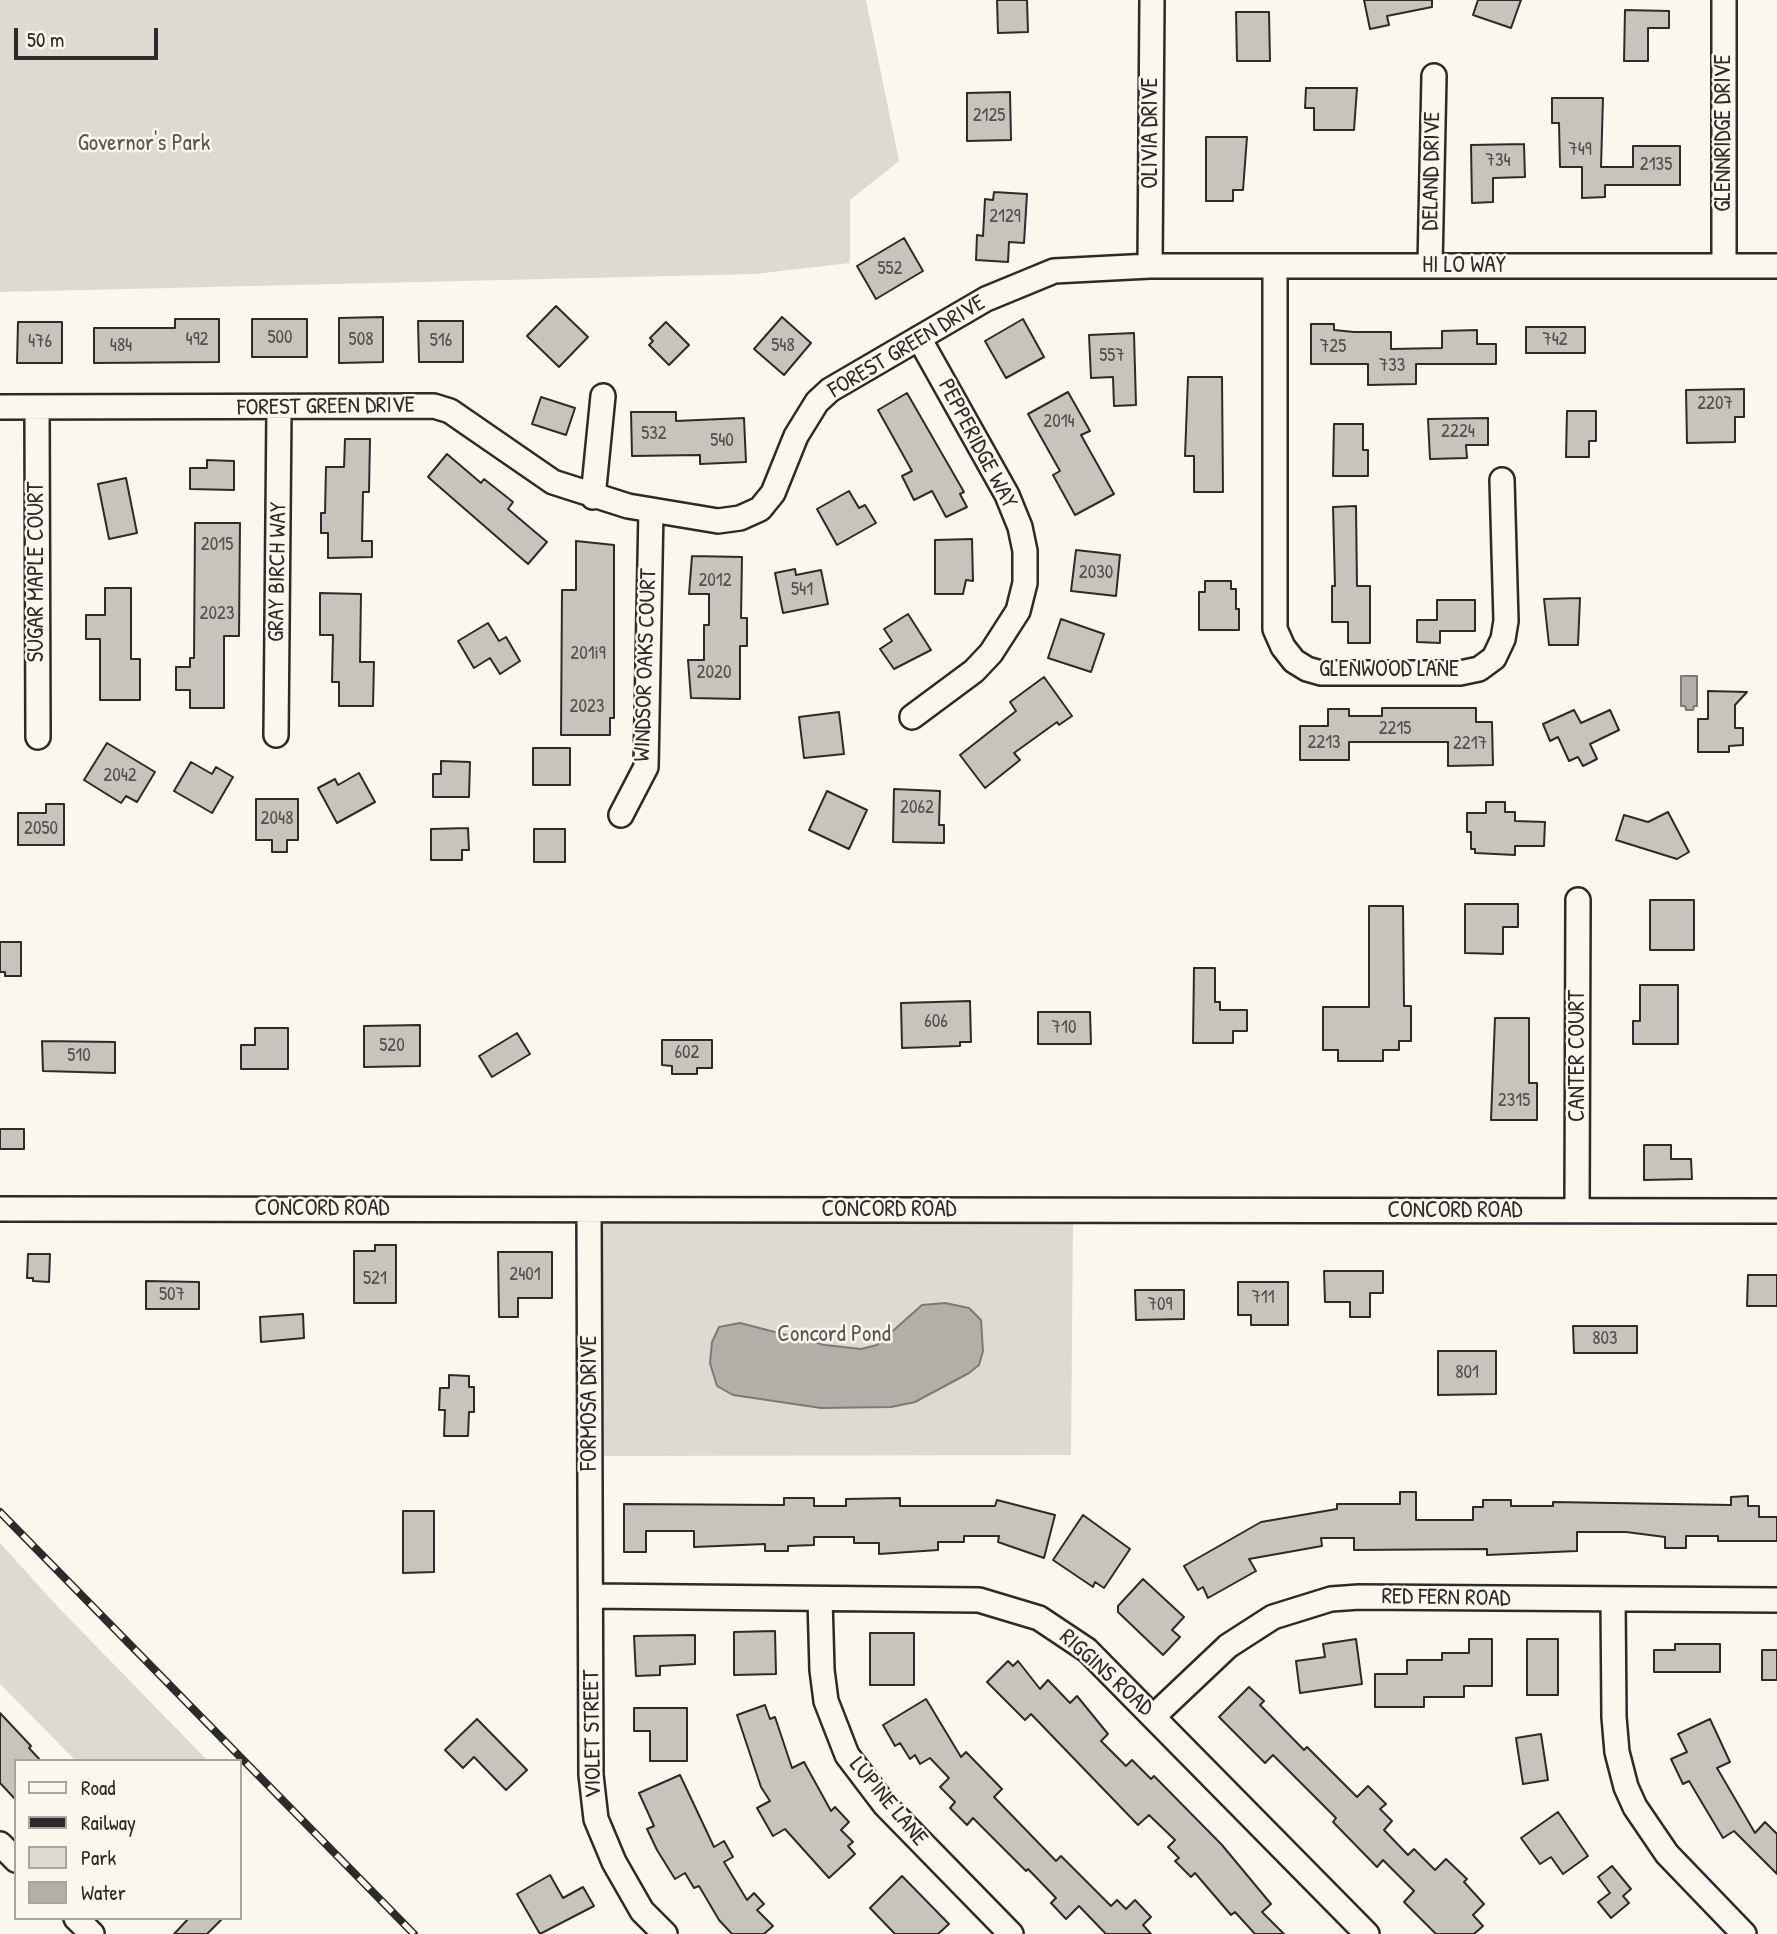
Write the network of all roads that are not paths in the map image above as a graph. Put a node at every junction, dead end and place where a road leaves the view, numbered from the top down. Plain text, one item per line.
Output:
1 (1152, 0) edge
2 (1724, 0) edge
3 (1434, 75) dead end
4 (1150, 266) junction
5 (1275, 266) junction
6 (1430, 266) junction
7 (1724, 266) junction
8 (1777, 266) edge
9 (919, 338) junction
10 (603, 396) dead end
11 (0, 407) edge
12 (37, 407) junction
13 (279, 409) junction
14 (1502, 480) dead end
15 (593, 497) junction
16 (651, 510) junction
17 (912, 717) dead end
18 (276, 735) dead end
19 (38, 737) dead end
20 (621, 815) dead end
21 (1578, 900) dead end
22 (0, 1209) edge
23 (589, 1210) junction
24 (1577, 1211) junction
25 (1777, 1211) edge
26 (591, 1597) junction
27 (820, 1599) junction
28 (1613, 1600) junction
29 (1777, 1600) edge
30 (1154, 1716) junction
31 (0, 1844) edge
32 (14, 1858) edge
33 (78, 1920) edge
34 (92, 1934) edge
35 (665, 1934) edge
36 (1012, 1934) edge
37 (1367, 1934) edge
38 (1744, 1934) edge

1 - 4 street, OLIVIA DRIVE
2 - 7 street, GLENNRIDGE DRIVE
3 - 6 street, DELAND DRIVE
4 - 5 street, HI LO WAY
4 - 9 street, FOREST GREEN DRIVE
5 - 6 street, HI LO WAY
5 - 14 street, GLENWOOD LANE
6 - 7 street, HI LO WAY
7 - 8 street, HI LO WAY
9 - 16 street, FOREST GREEN DRIVE
9 - 17 street, PEPPERIDGE WAY
10 - 15 street
11 - 12 street, FOREST GREEN DRIVE
12 - 13 street, FOREST GREEN DRIVE
12 - 19 street, SUGAR MAPLE COURT
13 - 15 street, FOREST GREEN DRIVE
13 - 18 street, GRAY BIRCH WAY
15 - 16 street, FOREST GREEN DRIVE
16 - 20 street, WINDSOR OAKS COURT
21 - 24 street, CANTER COURT
22 - 23 street, CONCORD ROAD
23 - 24 street, CONCORD ROAD
23 - 26 street, FORMOSA DRIVE
24 - 25 street, CONCORD ROAD
26 - 27 street, RIGGINS ROAD
26 - 35 street, VIOLET STREET
27 - 30 street, RIGGINS ROAD
27 - 36 street, LUPINE LANE
28 - 29 street, RED FERN ROAD
28 - 30 street, RED FERN ROAD
28 - 38 street
30 - 37 street, RIGGINS ROAD
31 - 32 street
33 - 34 street

